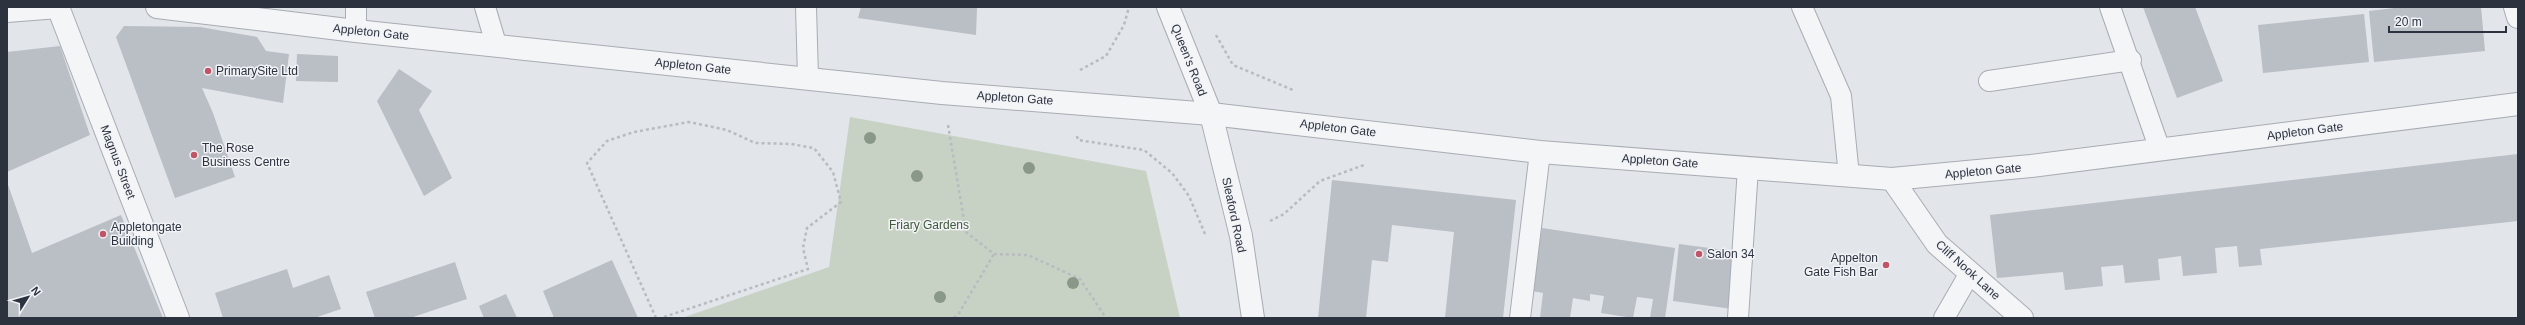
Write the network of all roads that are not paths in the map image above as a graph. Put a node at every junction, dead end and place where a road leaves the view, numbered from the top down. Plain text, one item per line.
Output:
1 (58, 7) edge
2 (158, 7) edge
3 (356, 7) edge
4 (485, 7) edge
5 (806, 7) edge
6 (1168, 7) edge
7 (1802, 7) edge
8 (2110, 7) edge
9 (2515, 7) edge
10 (7, 11) edge
11 (2518, 17) edge
12 (356, 31) junction
13 (496, 44) junction
14 (2131, 60) junction
15 (808, 78) junction
16 (1989, 81) dead end
17 (2518, 104) edge
18 (1211, 114) junction
19 (2160, 150) junction
20 (1540, 152) junction
21 (1748, 168) junction
22 (1849, 176) junction
23 (1892, 179) junction
24 (1970, 273) junction
25 (178, 318) edge
26 (1252, 318) edge
27 (1520, 318) edge
28 (1738, 318) edge
29 (1944, 318) edge
30 (2022, 318) edge

1 - 10 street
1 - 25 street, Magnus Street
2 - 12 street, Appleton Gate
3 - 12 lane
4 - 13 lane
5 - 15 lane
6 - 18 street, Queen's Road
7 - 22 lane
8 - 14 lane
9 - 11 street
12 - 13 street, Appleton Gate
13 - 15 street, Appleton Gate
14 - 16 lane
14 - 19 lane
15 - 18 street, Appleton Gate
17 - 19 street, Appleton Gate
18 - 20 street, Appleton Gate
18 - 26 street, Sleaford Road
19 - 23 street, Appleton Gate
20 - 21 street, Appleton Gate
20 - 27 lane
21 - 22 street, Appleton Gate
21 - 28 lane
22 - 23 street, Appleton Gate
23 - 24 street, Cliff Nook Lane
24 - 29 lane
24 - 30 street, Cliff Nook Lane

